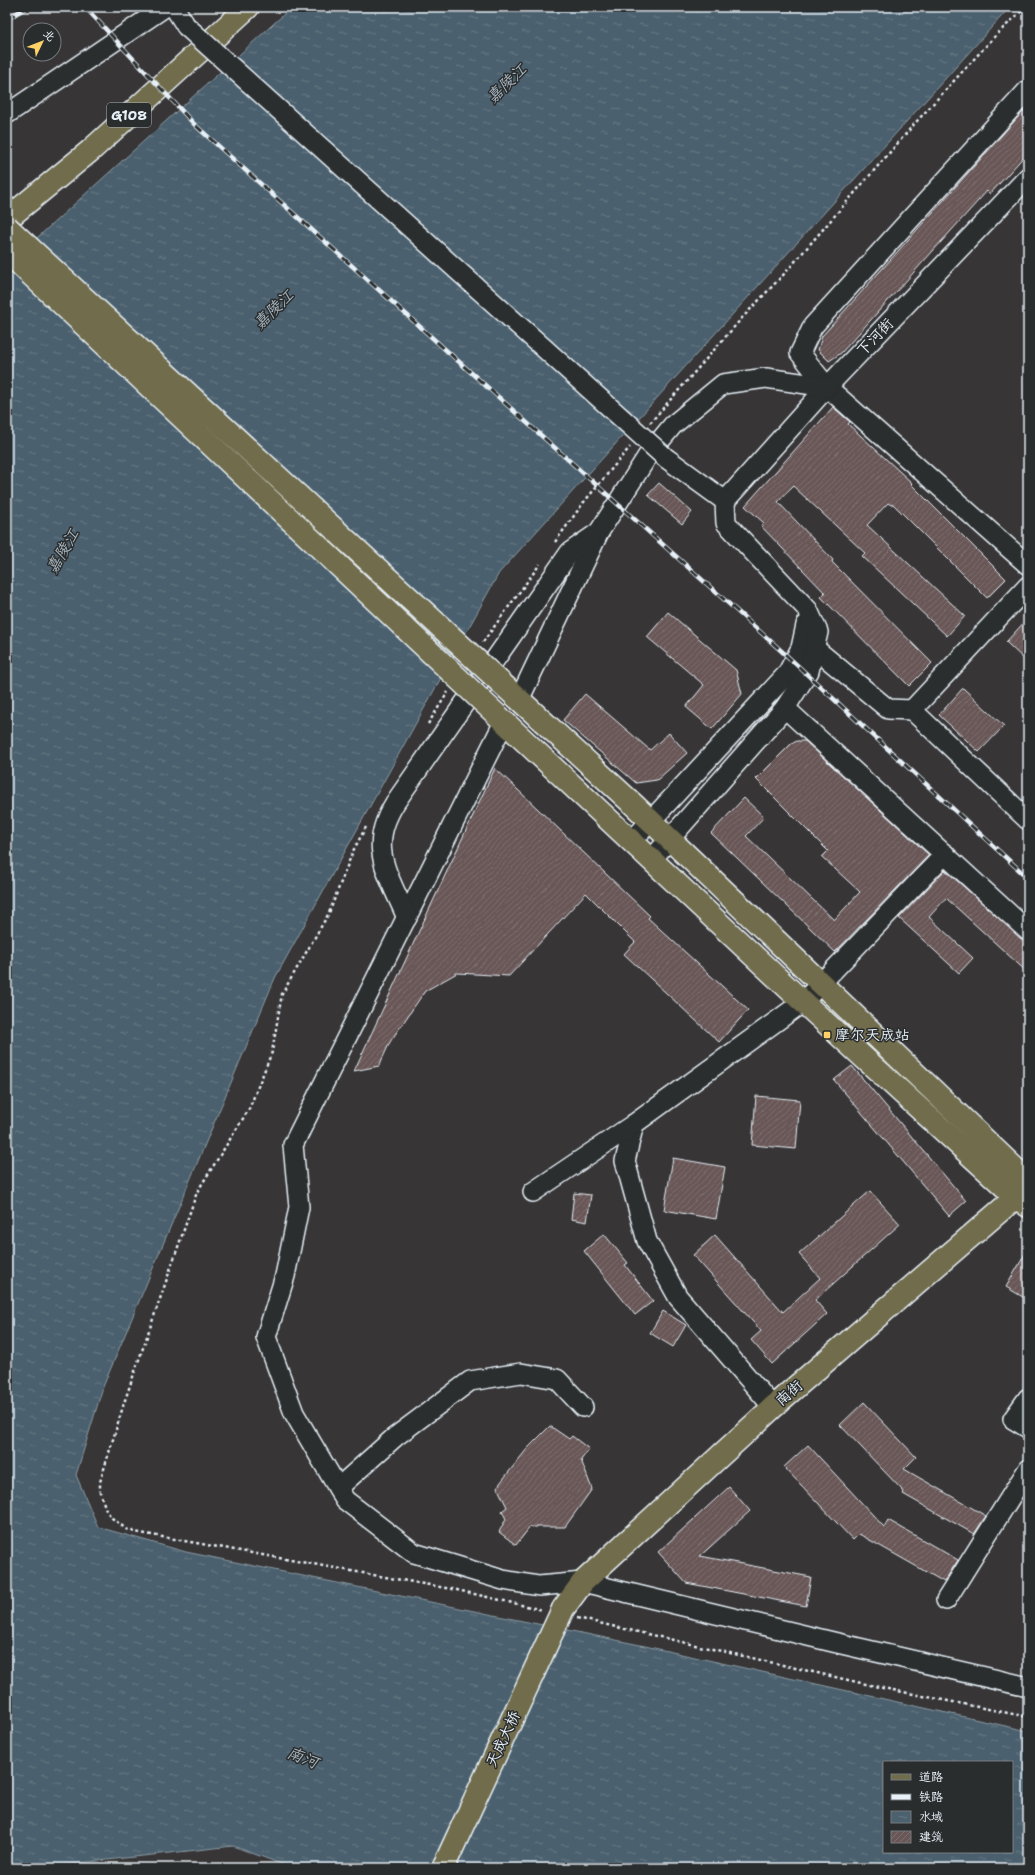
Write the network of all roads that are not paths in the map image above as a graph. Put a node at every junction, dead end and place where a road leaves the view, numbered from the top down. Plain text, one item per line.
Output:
1 (164, 7) edge
2 (174, 7) edge
3 (248, 7) edge
4 (1028, 90) edge
5 (7, 112) edge
6 (1028, 177) edge
7 (7, 220) edge
8 (7, 227) edge
9 (7, 252) edge
10 (828, 386) junction
11 (725, 501) junction
12 (599, 532) junction
13 (1028, 565) edge
14 (1028, 586) edge
15 (809, 643) junction
16 (519, 700) junction
17 (785, 708) junction
18 (912, 710) junction
19 (504, 722) junction
20 (1028, 820) edge
21 (651, 821) junction
22 (670, 840) junction
23 (632, 841) junction
24 (945, 854) junction
25 (652, 859) junction
26 (407, 918) junction
27 (1028, 931) edge
28 (821, 983) junction
29 (803, 1002) junction
30 (634, 1124) junction
31 (533, 1192) dead end
32 (1025, 1194) edge
33 (1028, 1398) edge
34 (583, 1407) dead end
35 (773, 1407) junction
36 (1028, 1428) edge
37 (1028, 1469) edge
38 (338, 1488) junction
39 (583, 1582) junction
40 (946, 1600) dead end
41 (562, 1613) joint
42 (1028, 1687) edge
43 (442, 1868) edge

1 - 5 street
2 - 11 street, bridge
3 - 7 main road, G108
4 - 10 street
6 - 10 street, 下河街
8 - 16 main road, bridge
9 - 19 main road, bridge
10 - 11 street, 下河街
10 - 12 street
10 - 13 street
11 - 15 street
12 - 16 street
12 - 26 street
14 - 18 street
15 - 17 street
15 - 18 street
15 - 21 street
16 - 21 main road
17 - 22 street
17 - 24 street
18 - 20 street
19 - 23 main road
19 - 26 street
21 - 22 main road
21 - 23 street
22 - 25 street
22 - 28 main road
23 - 25 main road
24 - 27 street
24 - 28 street
25 - 29 main road
26 - 38 street
28 - 29 street
28 - 32 main road
29 - 30 street
29 - 32 main road
30 - 31 street
30 - 35 street
32 - 35 main road, 南街
33 - 36 street
34 - 38 street
35 - 39 main road, 南街
37 - 40 street
38 - 39 street
39 - 41 main road, 南街
39 - 42 street
41 - 43 main road, 天成大桥, bridge

